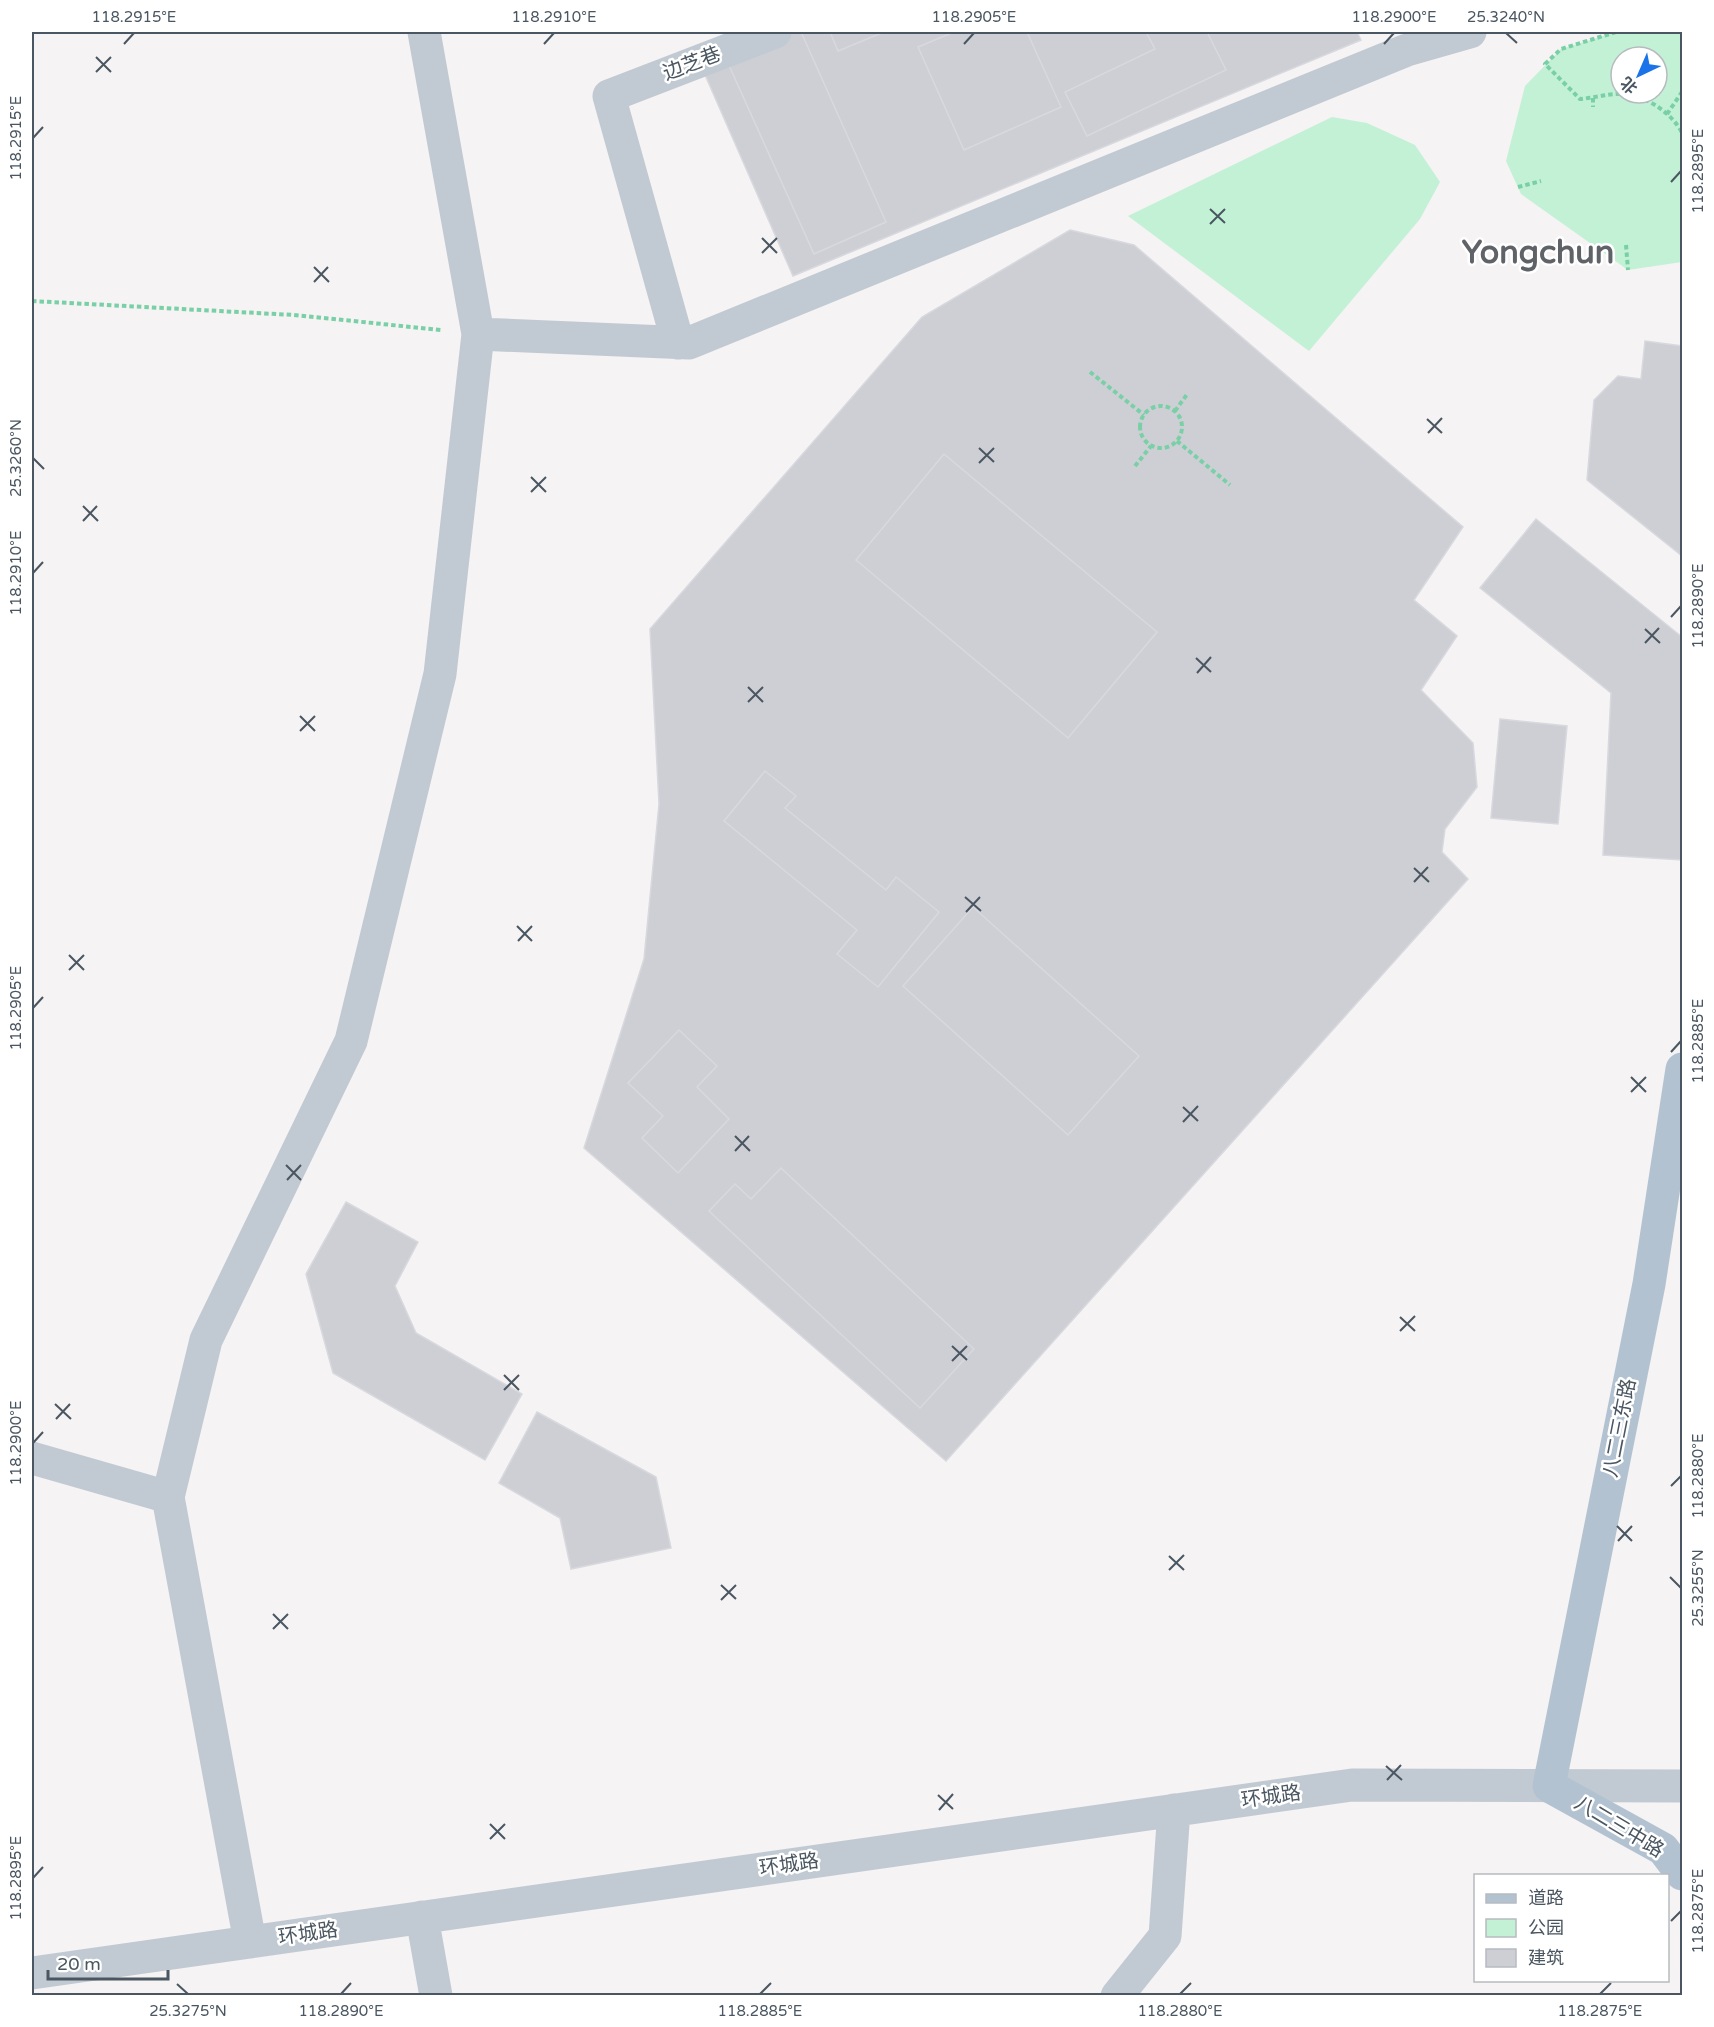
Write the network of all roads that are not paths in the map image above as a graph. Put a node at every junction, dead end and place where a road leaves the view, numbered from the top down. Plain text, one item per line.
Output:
1 (424, 32) edge
2 (775, 32) edge
3 (1470, 32) edge
4 (1403, 41) edge
5 (478, 334) junction
6 (678, 343) junction
7 (1683, 1069) edge
8 (32, 1458) edge
9 (168, 1497) junction
10 (1549, 1786) junction
11 (1683, 1786) edge
12 (1174, 1810) junction
13 (1683, 1875) edge
14 (422, 1917) junction
15 (250, 1942) junction
16 (32, 1973) edge
17 (436, 1995) edge
18 (1116, 1995) edge

1 - 5 street
2 - 6 street, 边芝巷
3 - 4 street
4 - 6 street
5 - 6 street
5 - 9 street
7 - 10 main road, 八二三东路
8 - 9 street
9 - 15 street
10 - 11 street, 环城路
10 - 12 street, 环城路
10 - 13 main road, 八二三中路
12 - 14 street, 环城路
12 - 18 street
14 - 15 street, 环城路
14 - 17 street
15 - 16 street, 环城路

